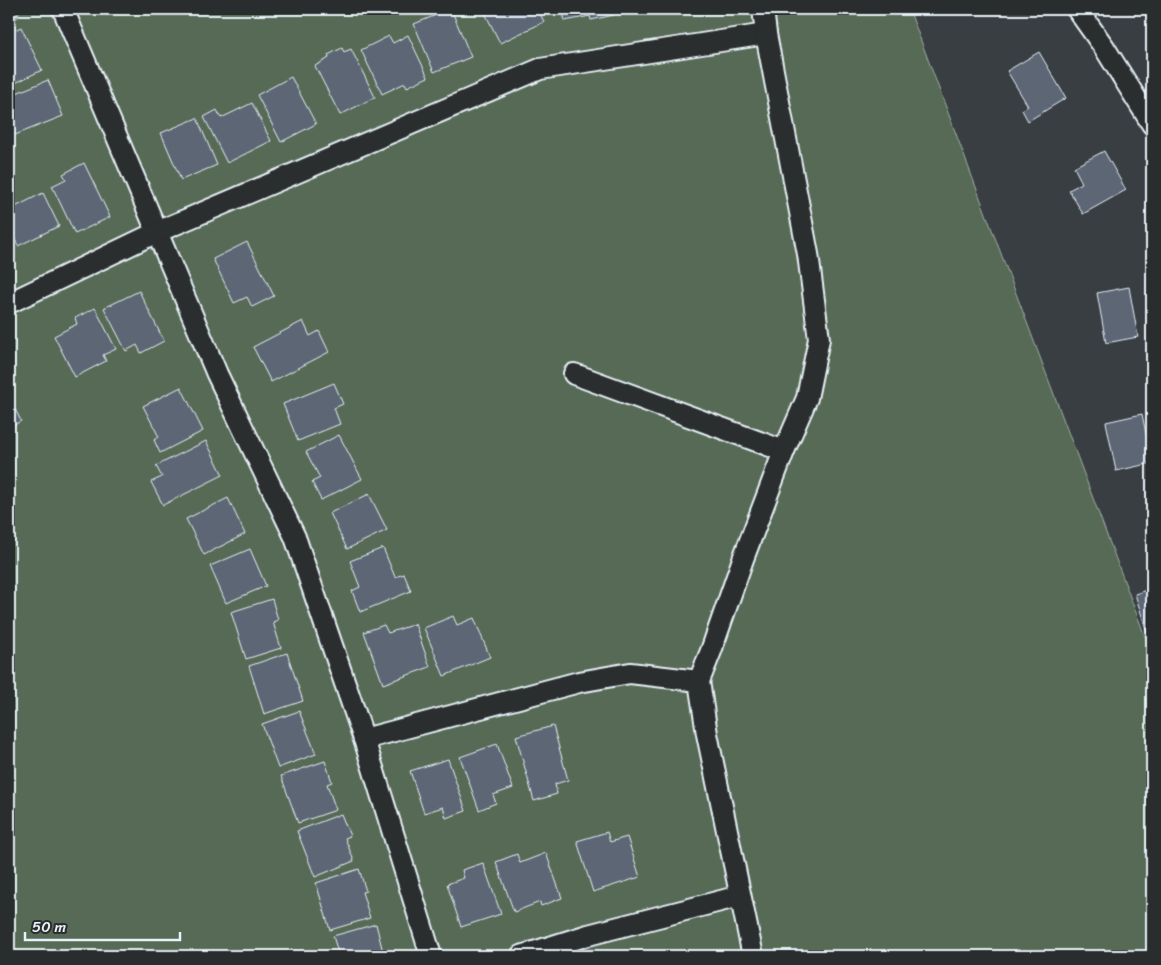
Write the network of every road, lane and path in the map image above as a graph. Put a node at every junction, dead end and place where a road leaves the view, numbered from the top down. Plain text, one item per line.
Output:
1 (63, 9) edge
2 (763, 9) edge
3 (1077, 9) edge
4 (766, 34) junction
5 (1152, 124) edge
6 (157, 232) junction
7 (9, 303) edge
8 (574, 374) dead end
9 (784, 451) junction
10 (699, 681) junction
11 (364, 739) junction
12 (740, 896) junction
13 (431, 956) edge
14 (521, 956) edge
15 (753, 956) edge

1 - 6 street
2 - 4 street
3 - 5 street
4 - 6 street
4 - 9 street
6 - 7 street
6 - 11 street
8 - 9 street
9 - 10 street
10 - 11 street
10 - 12 street
11 - 13 street
12 - 14 street
12 - 15 street

